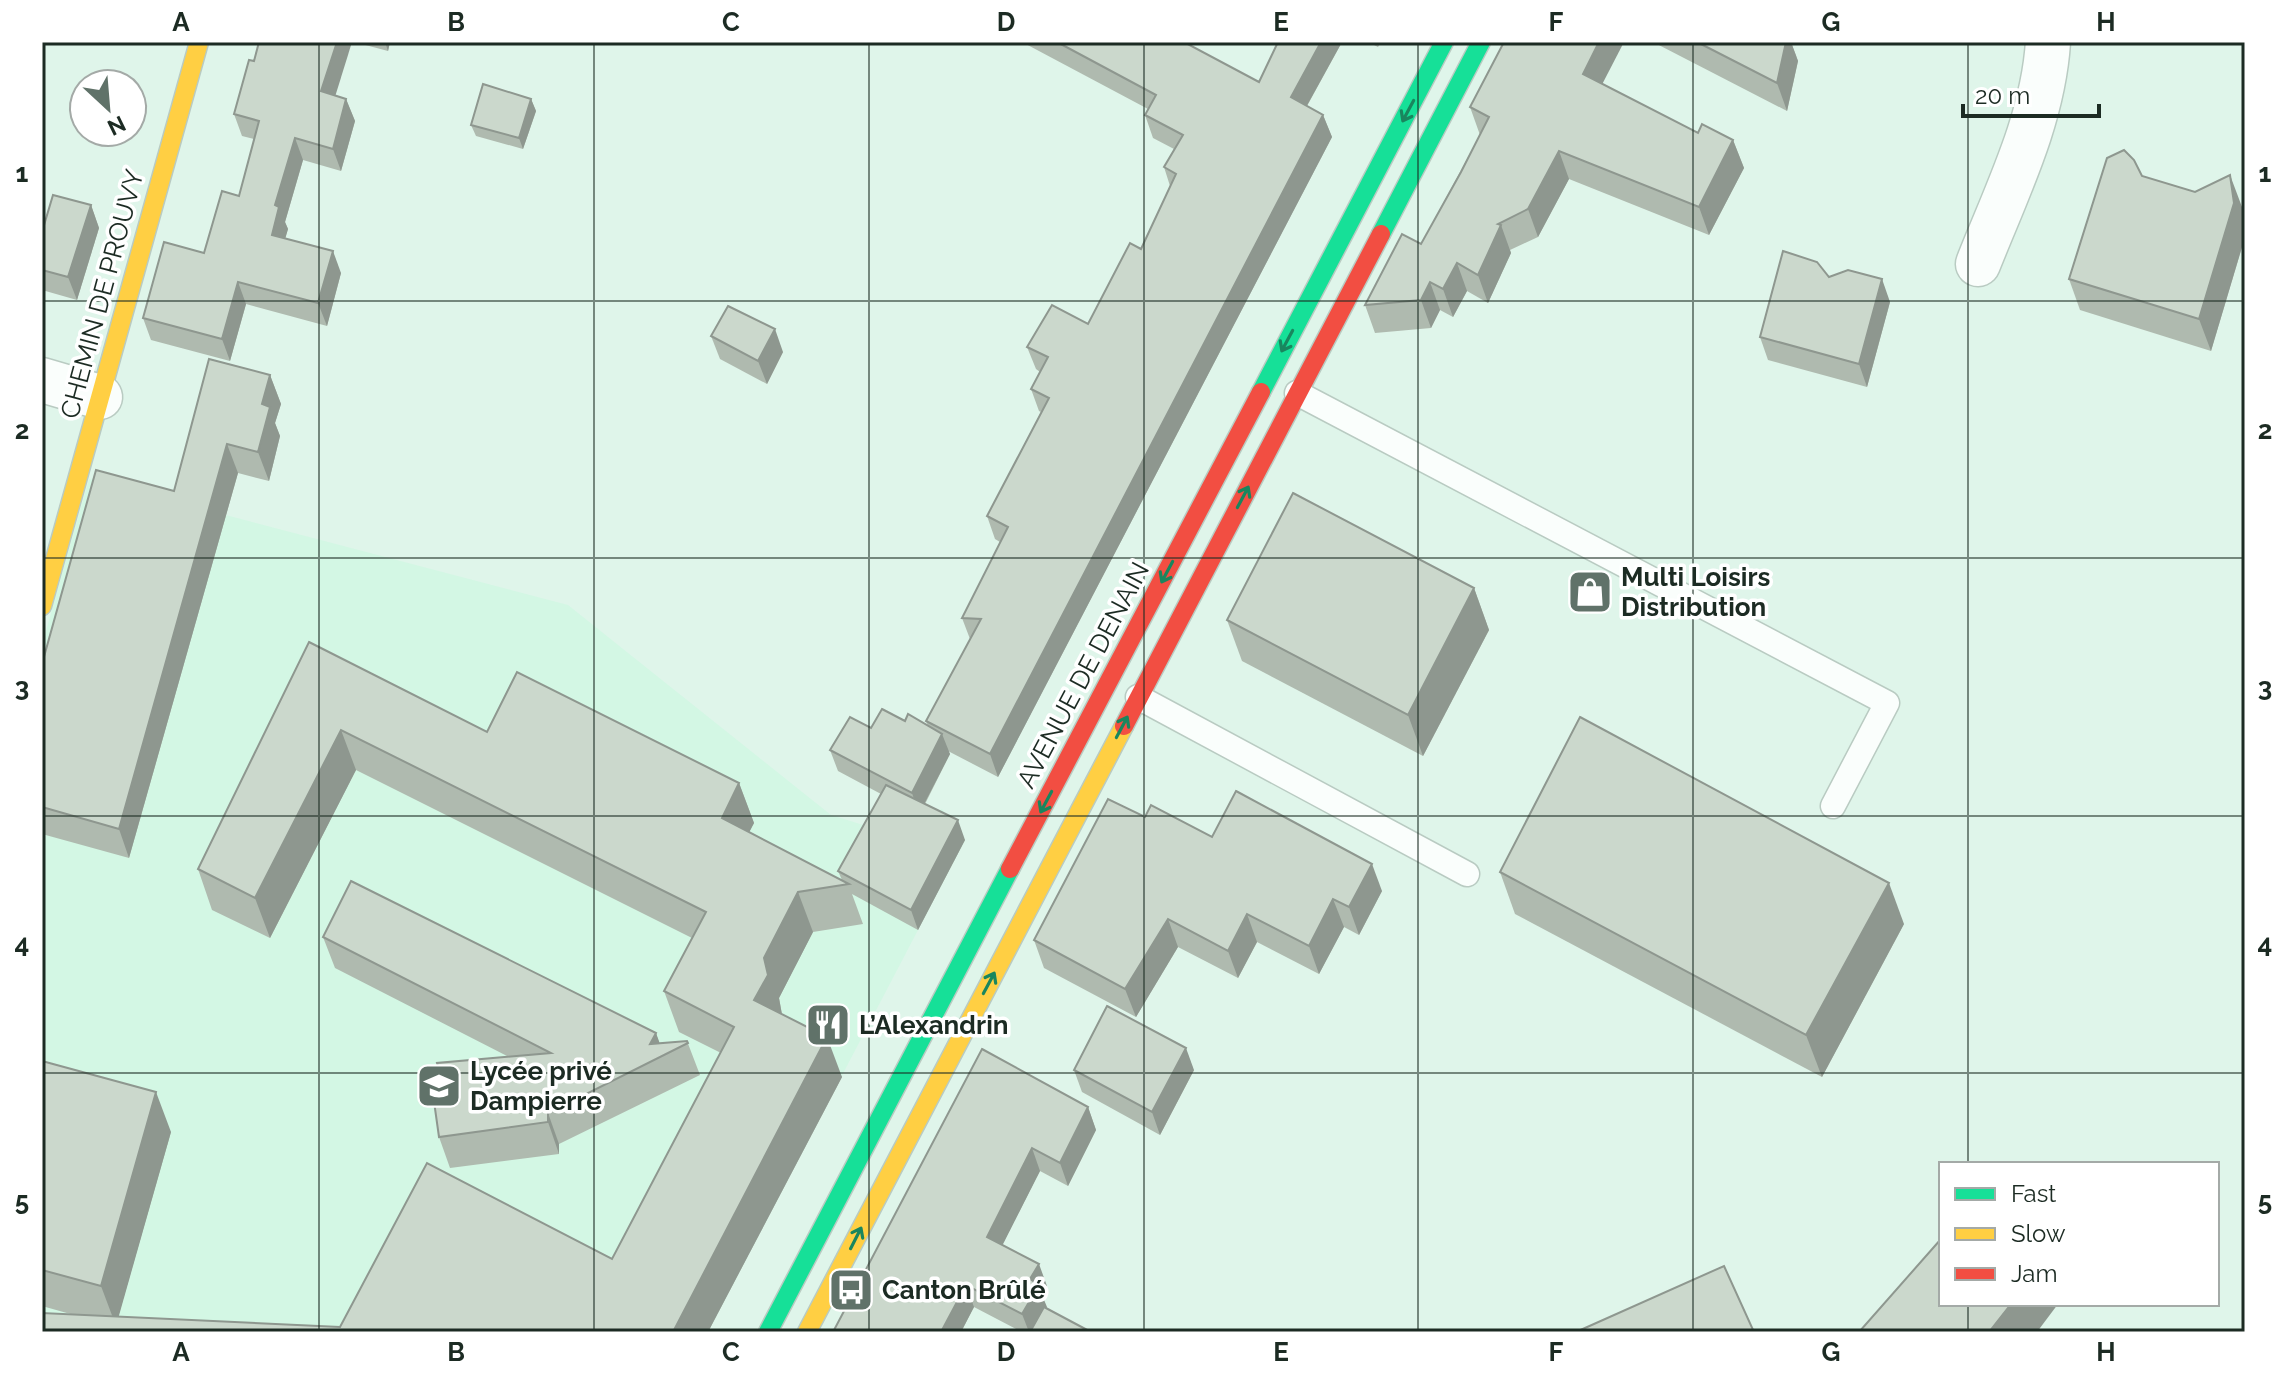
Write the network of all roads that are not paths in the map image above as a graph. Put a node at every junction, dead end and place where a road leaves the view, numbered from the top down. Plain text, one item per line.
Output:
1 (199, 42) edge
2 (1444, 42) edge
3 (1481, 42) edge
4 (2048, 42) edge
5 (1978, 264) dead end
6 (42, 380) edge
7 (1297, 393) junction
8 (100, 397) junction
9 (42, 606) edge
10 (1138, 697) junction
11 (1833, 806) dead end
12 (1467, 874) dead end
13 (768, 1332) edge
14 (807, 1332) edge

1 - 8 main road, CHEMIN DE PROUVY
2 -> 13 main road, AVENUE DE DENAIN
3 - 7 main road
4 - 5 street
6 - 8 street
10 -> 7 main road
7 - 11 lane
8 - 9 main road, CHEMIN DE PROUVY
10 - 12 lane
14 -> 10 main road

